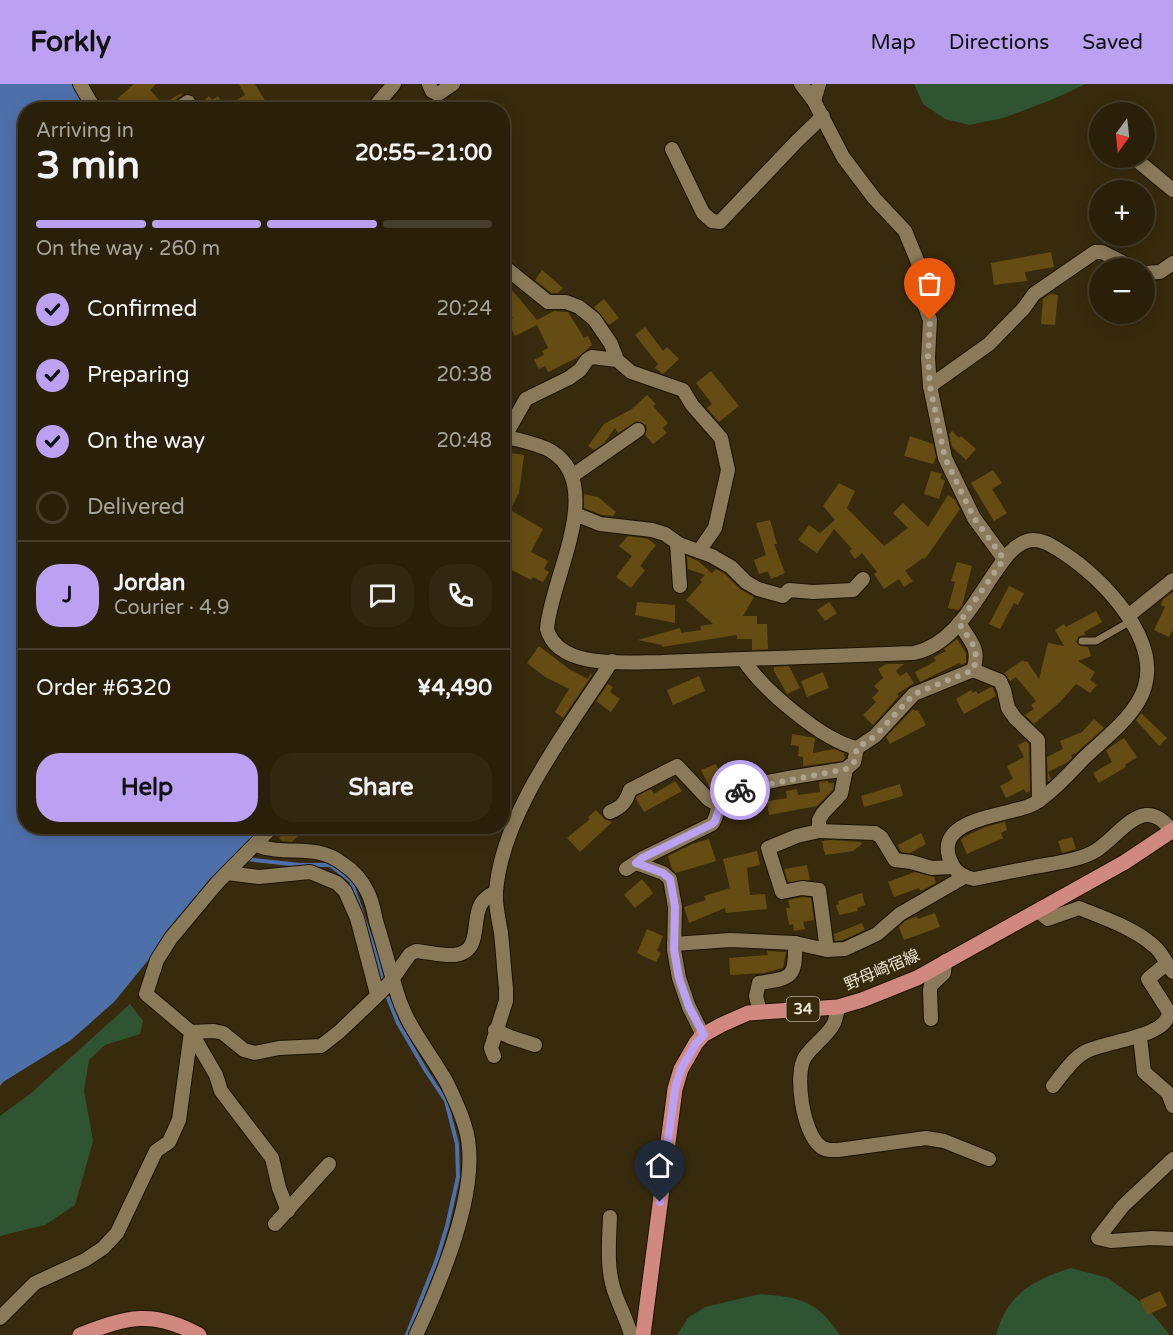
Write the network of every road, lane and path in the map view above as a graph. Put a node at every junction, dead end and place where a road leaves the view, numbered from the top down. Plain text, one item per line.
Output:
1 (80, 84) edge
2 (394, 84) edge
3 (429, 84) edge
4 (453, 84) edge
5 (801, 84) edge
6 (819, 84) edge
7 (814, 101) junction
8 (90, 102) edge
9 (379, 102) edge
10 (823, 116) junction
11 (672, 149) dead end
12 (1146, 168) edge
13 (1173, 190) edge
14 (1114, 258) edge
15 (1173, 263) edge
16 (510, 271) edge
17 (1155, 272) edge
18 (617, 360) junction
19 (930, 386) junction
20 (510, 426) edge
21 (638, 430) dead end
22 (510, 438) edge
23 (572, 476) junction
24 (575, 514) junction
25 (677, 543) junction
26 (699, 551) junction
27 (1004, 559) junction
28 (863, 579) dead end
29 (1173, 580) edge
30 (680, 586) dead end
31 (1129, 619) junction
32 (959, 623) junction
33 (1082, 642) dead end
34 (743, 659) junction
35 (612, 661) junction
36 (973, 670) junction
37 (857, 748) junction
38 (846, 769) junction
39 (1039, 801) junction
40 (719, 805) junction
41 (610, 812) dead end
42 (510, 831) edge
43 (819, 831) junction
44 (1173, 831) edge
45 (266, 834) edge
46 (509, 834) edge
47 (253, 848) junction
48 (953, 867) junction
49 (230, 870) junction
50 (964, 877) junction
51 (496, 892) junction
52 (1038, 911) junction
53 (795, 943) junction
54 (674, 944) junction
55 (827, 950) junction
56 (945, 962) junction
57 (1170, 968) edge
58 (393, 977) junction
59 (377, 994) junction
60 (838, 1007) junction
61 (760, 1012) junction
62 (931, 1020) dead end
63 (495, 1030) junction
64 (191, 1032) junction
65 (704, 1035) junction
66 (1140, 1037) junction
67 (535, 1045) dead end
68 (494, 1056) dead end
69 (1053, 1086) dead end
70 (1173, 1106) edge
71 (989, 1159) dead end
72 (1173, 1159) edge
73 (329, 1164) dead end
74 (288, 1211) junction
75 (610, 1217) dead end
76 (275, 1224) dead end
77 (1173, 1239) edge
78 (0, 1318) edge
79 (80, 1335) edge
80 (199, 1335) edge
81 (417, 1335) edge
82 (631, 1335) edge
83 (643, 1335) edge

1 - 8 street
2 - 9 street
3 - 4 street
5 - 7 street
6 - 7 street
7 - 10 street
10 - 11 street
10 - 19 street
12 - 13 street
14 - 19 street
15 - 17 street
16 - 18 street
18 - 20 street
18 - 26 street
19 - 27 street
21 - 23 street
22 - 23 street
23 - 24 street
24 - 25 street
24 - 35 street
25 - 26 street
25 - 30 street
26 - 28 street
27 - 31 street
27 - 32 street
29 - 31 street
31 - 33 lane
31 - 39 street
32 - 34 street
32 - 36 street
34 - 35 street
34 - 37 street
35 - 42 street
36 - 37 street
36 - 39 street
37 - 38 street
38 - 40 street
38 - 43 street
39 - 48 street
40 - 41 street
40 - 54 street
43 - 48 street
43 - 55 street
44 - 50 street
44 - 52 main road, 野母崎宿線 / 34
45 - 47 street
46 - 51 street
47 - 49 street
47 - 58 street
48 - 50 street
49 - 59 street
49 - 64 street
50 - 55 street
51 - 58 street
51 - 63 street
52 - 56 main road, 野母崎宿線 / 34
52 - 57 street
53 - 54 street
53 - 55 street
53 - 61 street
54 - 65 street
56 - 60 main road, 野母崎宿線 / 34
56 - 62 street
57 - 66 street
58 - 59 street
58 - 81 street
59 - 64 street
60 - 61 main road, 野母崎宿線 / 34
60 - 71 street
61 - 65 main road, 野母崎宿線 / 34
63 - 67 street
63 - 68 street
64 - 74 street
64 - 78 street
65 - 83 main road, 野母崎宿線 / 34
66 - 69 street
66 - 70 street
72 - 77 street
73 - 74 street
74 - 76 street
75 - 82 street
79 - 80 main road

